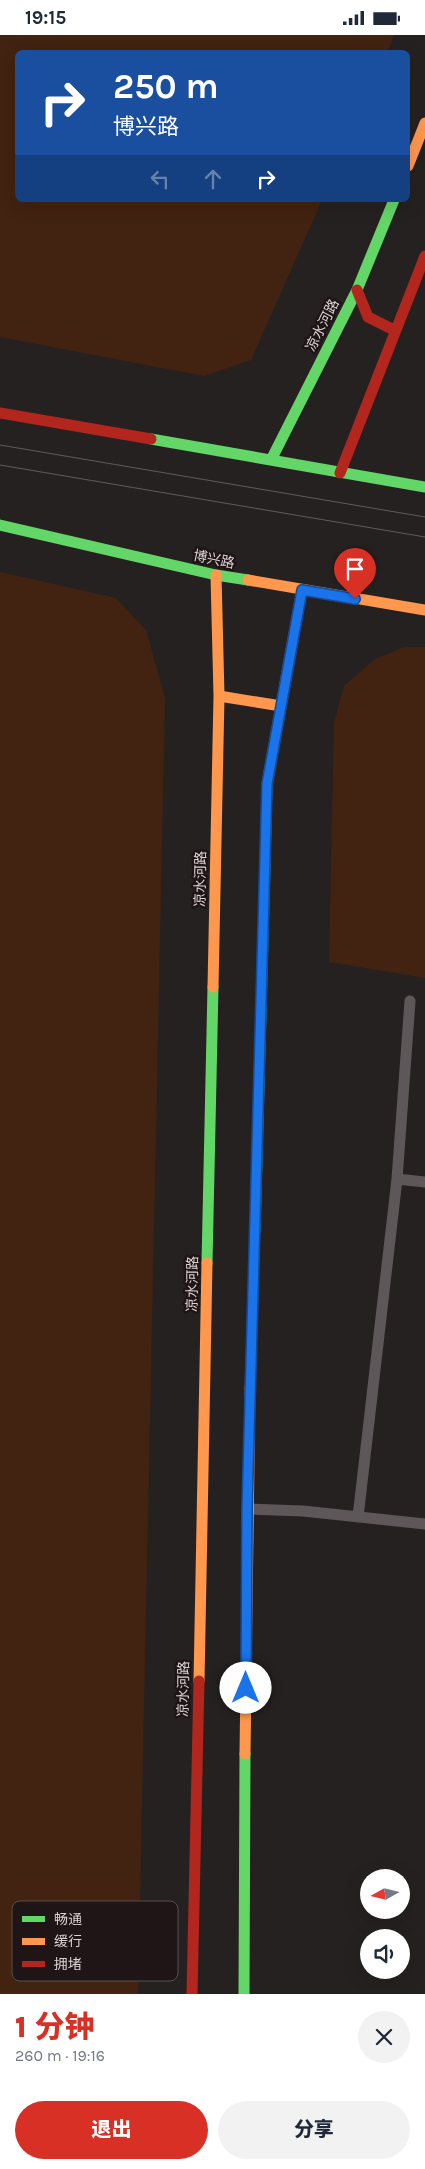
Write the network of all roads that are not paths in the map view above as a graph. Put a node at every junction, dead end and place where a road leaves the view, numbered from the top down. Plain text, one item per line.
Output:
1 (425, 123) edge
2 (410, 161) edge
3 (393, 202) edge
4 (425, 256) edge
5 (357, 289) junction
6 (394, 330) junction
7 (0, 413) edge
8 (271, 460) junction
9 (340, 473) junction
10 (425, 487) edge
11 (0, 525) edge
12 (216, 575) junction
13 (302, 590) junction
14 (425, 610) edge
15 (219, 696) junction
16 (281, 706) junction
17 (410, 1001) dead end
18 (397, 1179) junction
19 (425, 1182) edge
20 (247, 1509) junction
21 (358, 1517) junction
22 (425, 1524) edge
23 (192, 1994) edge
24 (244, 1994) edge

1 - 2 street
3 - 5 street, 凉水河路
4 - 6 street
5 - 6 street
5 - 8 street, 凉水河路
6 - 9 street
7 - 8 street
8 - 9 street
9 - 10 street
11 - 12 street, 博兴路
12 - 13 street, 博兴路
12 - 15 street, 凉水河路
13 - 14 street, 博兴路
13 - 16 street
15 - 16 street
15 - 23 street, 凉水河路
16 - 20 street
17 - 18 lane
18 - 19 lane
18 - 21 lane
20 - 21 lane
20 - 24 street
21 - 22 lane

